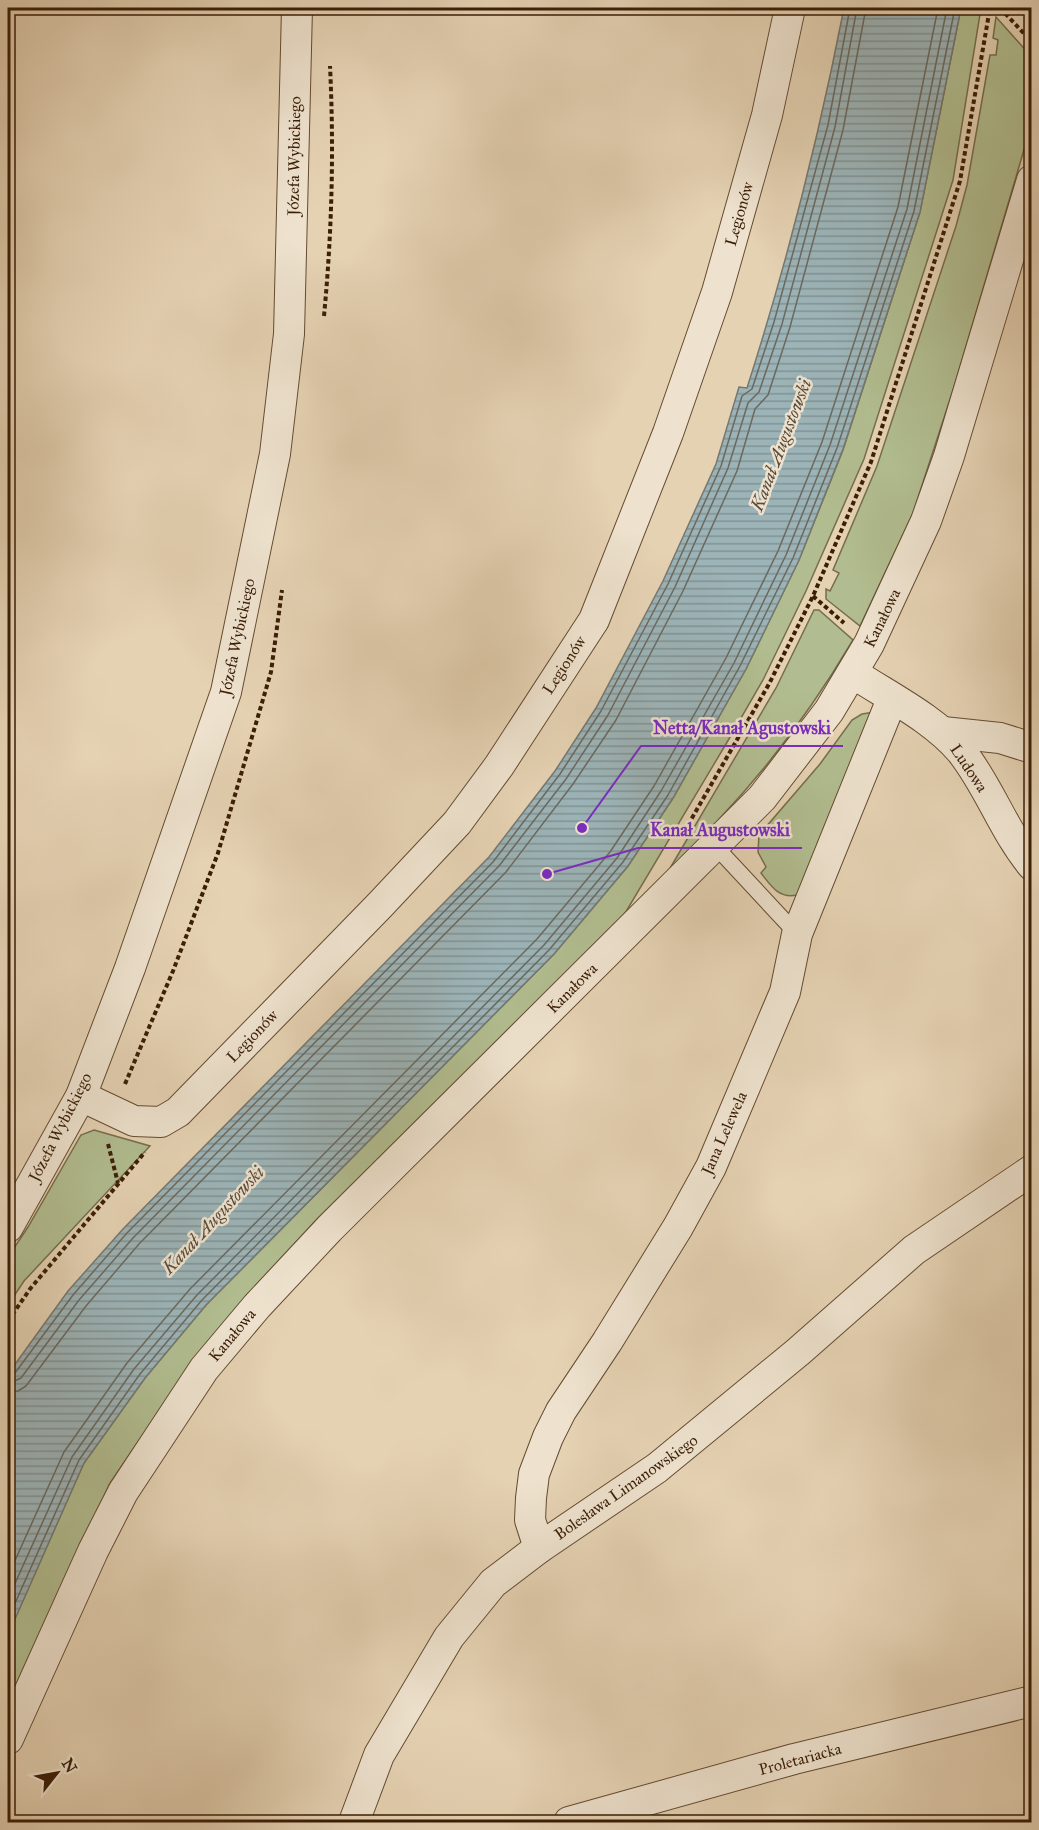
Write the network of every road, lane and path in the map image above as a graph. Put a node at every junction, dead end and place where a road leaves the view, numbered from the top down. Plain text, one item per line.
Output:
1 (297, 8) edge
2 (790, 8) edge
3 (990, 8) edge
4 (1000, 8) edge
5 (1032, 42) edge
6 (1032, 180) edge
7 (813, 596) junction
8 (869, 644) junction
9 (853, 673) junction
10 (892, 699) junction
11 (943, 732) junction
12 (1032, 748) edge
13 (684, 831) dead end
14 (716, 847) junction
15 (1032, 865) edge
16 (797, 934) junction
17 (81, 1096) junction
18 (178, 1112) junction
19 (1032, 1170) edge
20 (8, 1227) edge
21 (8, 1321) edge
22 (539, 1548) junction
23 (1032, 1701) edge
24 (8, 1739) edge
25 (354, 1822) edge
26 (569, 1822) edge

1 - 17 street, Józefa Wybickiego
2 - 18 street, Legionów
3 - 7 path
4 - 5 path
6 - 8 street, Kanałowa
7 - 8 path
7 - 13 path
8 - 9 street, Kanałowa
9 - 10 street, Ludowa
9 - 14 street, Kanałowa
10 - 11 street, Ludowa
10 - 16 street, Jana Lelewela
11 - 12 street
11 - 15 street, Ludowa
14 - 16 lane
14 - 24 street, Kanałowa
16 - 22 street, Jana Lelewela
17 - 18 street, Legionów
17 - 20 street, Józefa Wybickiego
18 - 21 path
19 - 22 street, Bolesława Limanowskiego
22 - 25 street, Bolesława Limanowskiego
23 - 26 street, Proletariacka

